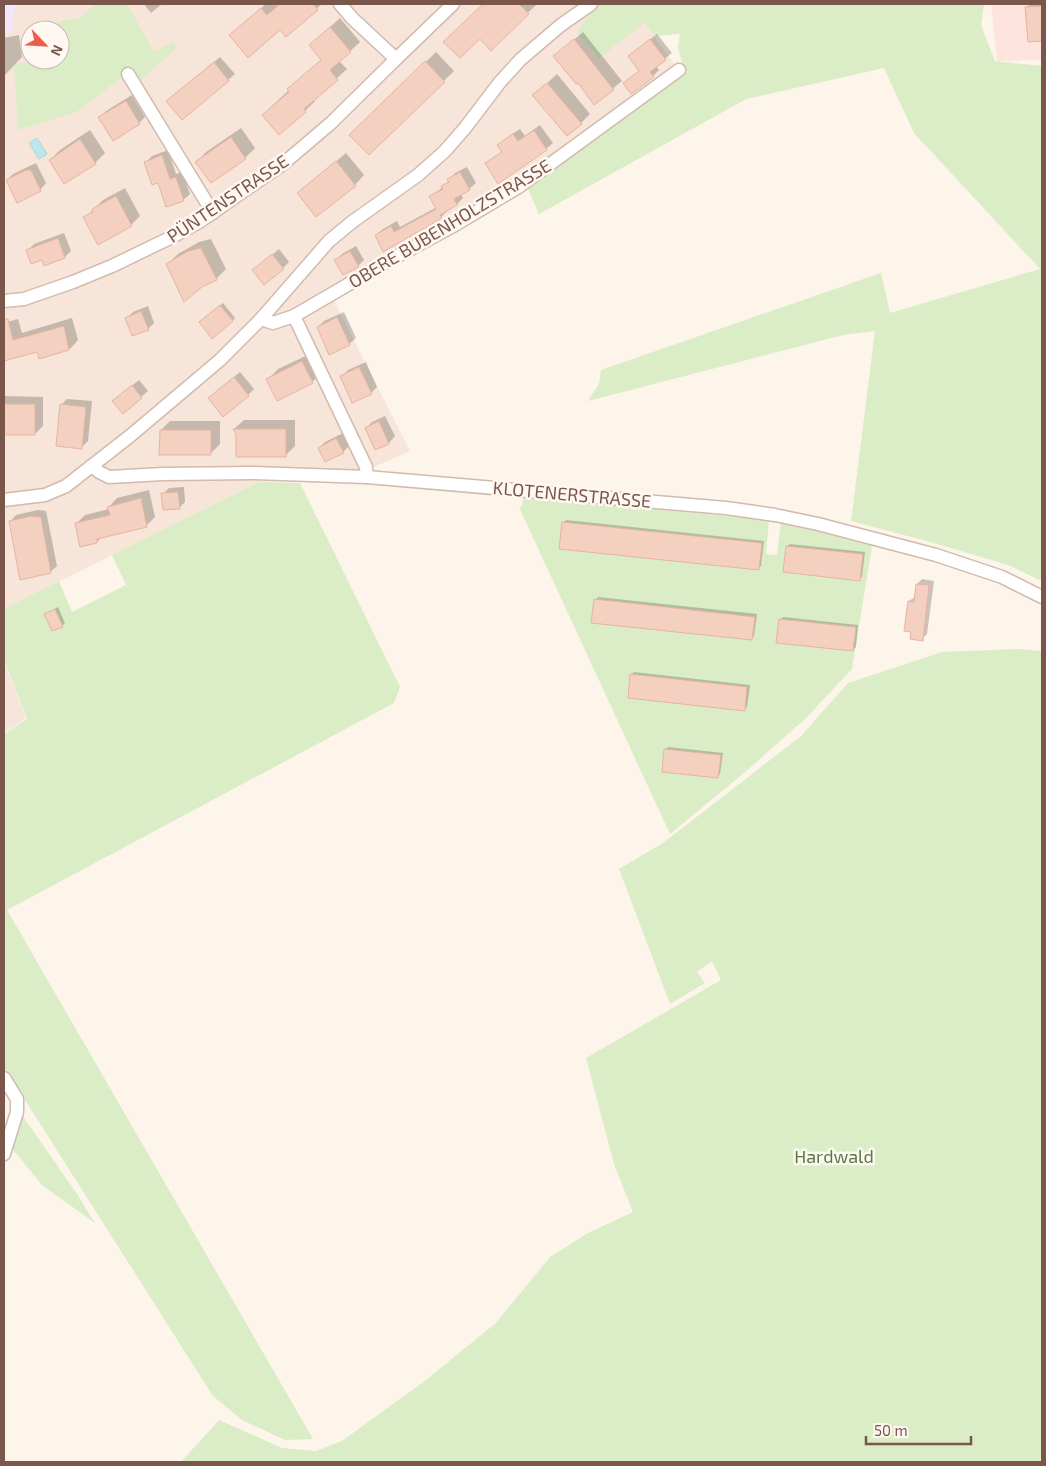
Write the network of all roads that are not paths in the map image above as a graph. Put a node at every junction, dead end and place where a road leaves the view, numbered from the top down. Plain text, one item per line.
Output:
1 (340, 4) edge
2 (453, 4) edge
3 (591, 4) edge
4 (396, 59) junction
5 (679, 70) dead end
6 (128, 74) dead end
7 (213, 213) junction
8 (4, 301) edge
9 (294, 316) junction
10 (260, 320) junction
11 (92, 466) junction
12 (367, 477) junction
13 (4, 500) edge
14 (1042, 597) edge
15 (4, 1078) edge
16 (4, 1154) edge

1 - 4 street
2 - 4 street, PÜNTENSTRASSE
3 - 10 street
4 - 7 street, PÜNTENSTRASSE
5 - 9 street, OBERE BUBENHOLZSTRASSE
6 - 7 street
7 - 8 street, PÜNTENSTRASSE
9 - 10 street, OBERE BUBENHOLZSTRASSE
9 - 12 street
10 - 11 street
11 - 12 street, KLOTENERSTRASSE
11 - 13 street
12 - 14 street, KLOTENERSTRASSE
15 - 16 street

